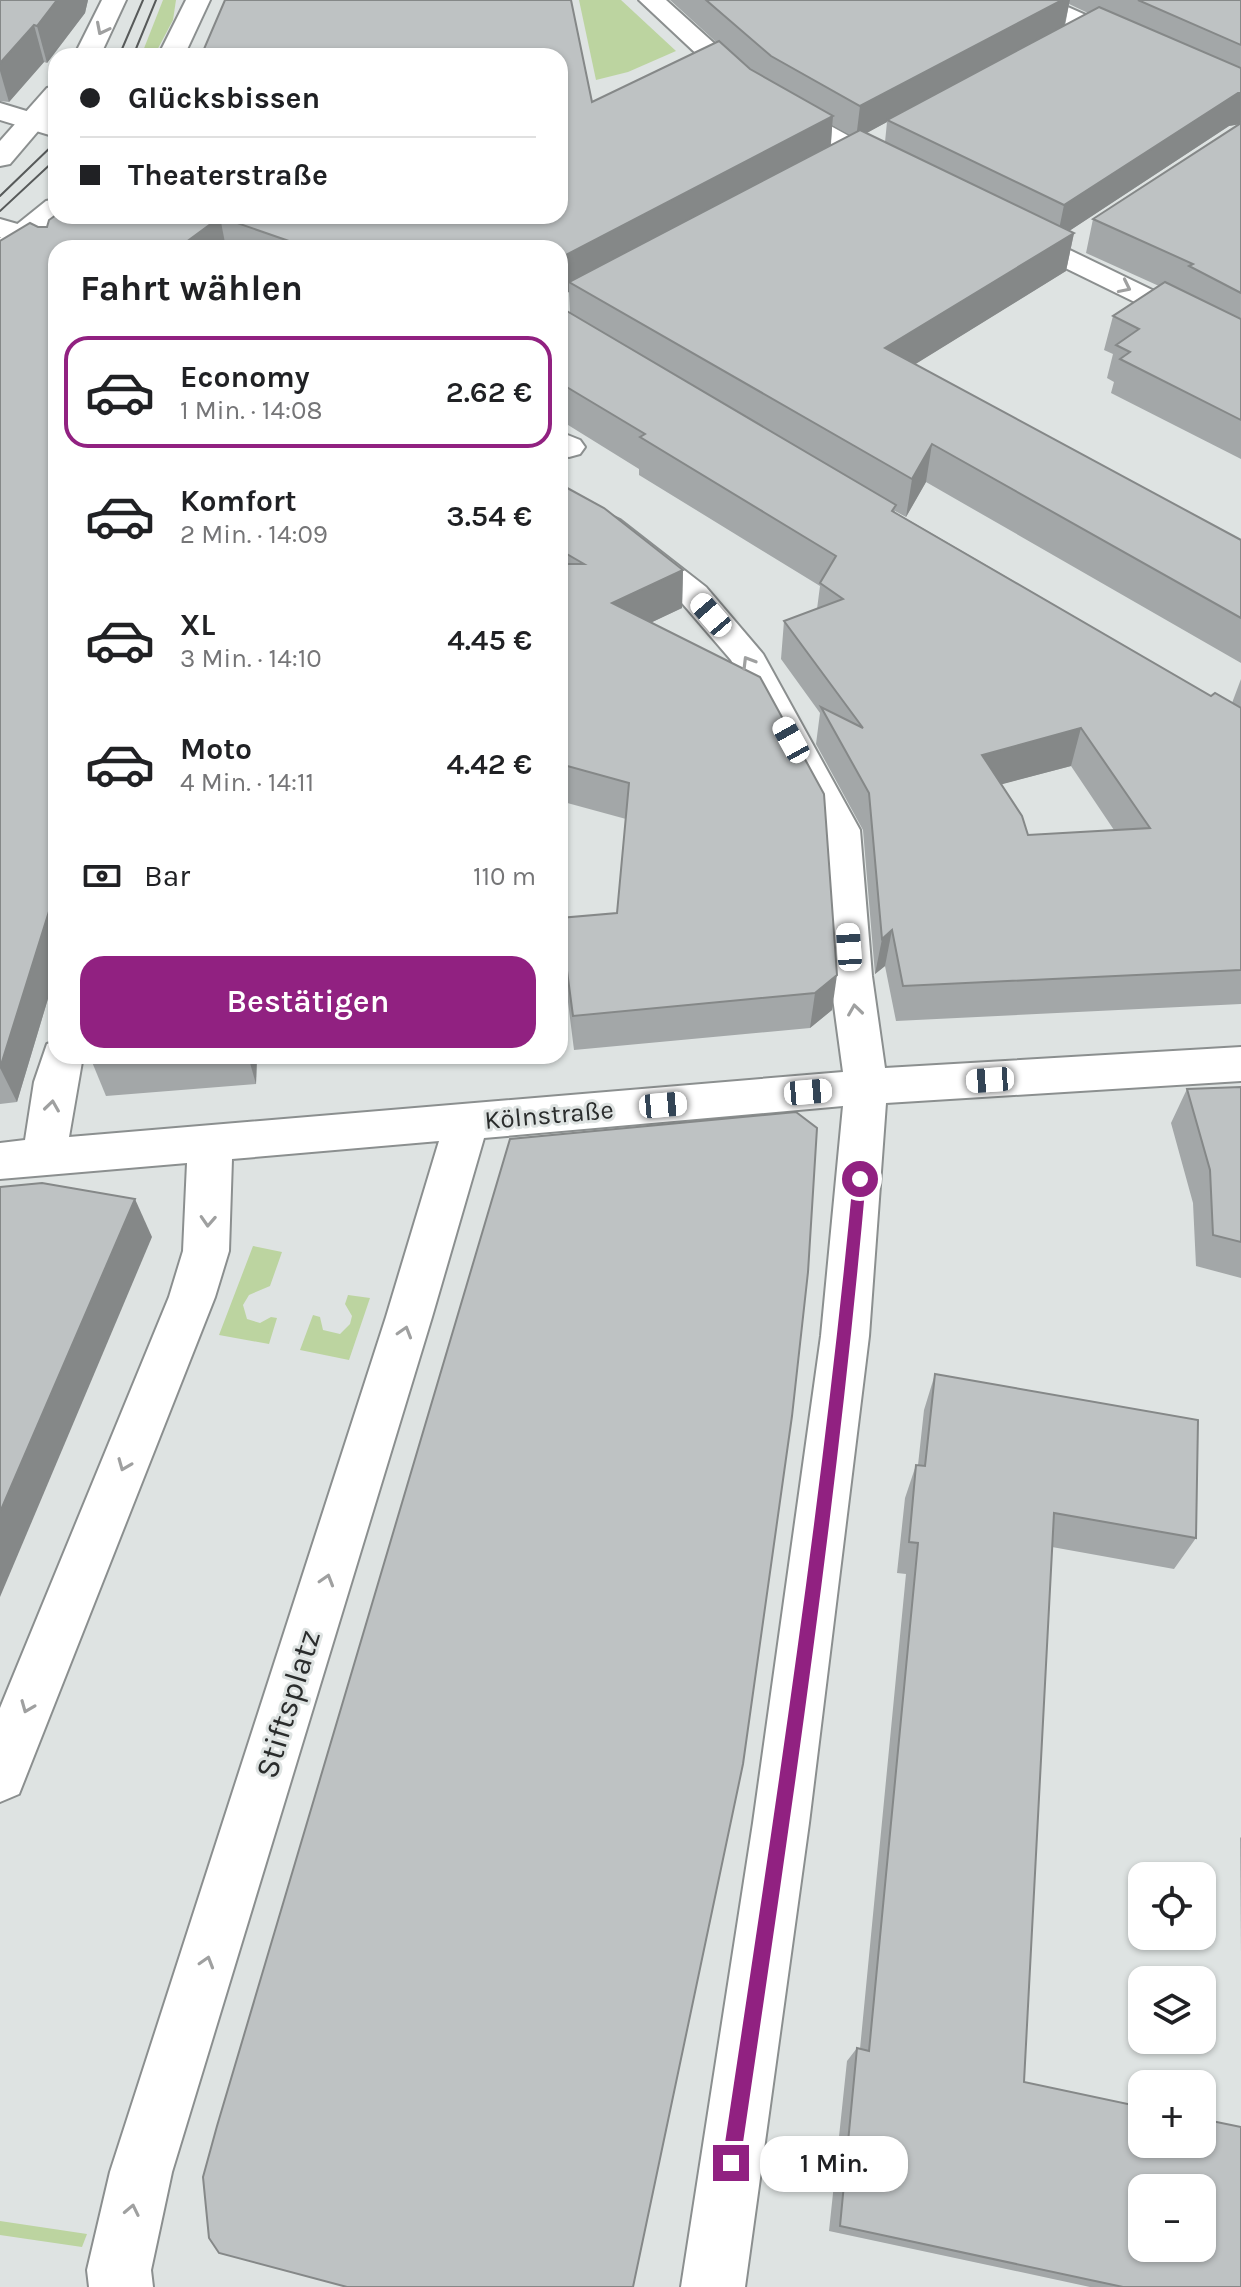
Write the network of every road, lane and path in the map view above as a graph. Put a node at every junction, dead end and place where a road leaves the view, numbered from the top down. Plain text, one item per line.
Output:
1 (114, 0) edge
2 (198, 0) edge
3 (651, 0) edge
4 (1032, 0) edge
5 (1092, 26) junction
6 (1064, 41) edge
7 (91, 48) edge
8 (175, 48) edge
9 (1233, 83) edge
10 (0, 111) edge
11 (44, 125) edge
12 (882, 137) edge
13 (854, 152) junction
14 (0, 158) edge
15 (828, 167) edge
16 (909, 180) edge
17 (48, 211) edge
18 (990, 220) edge
19 (12, 231) edge
20 (1085, 237) dead end
21 (48, 249) edge
22 (0, 252) edge
23 (1059, 254) junction
24 (1241, 345) edge
25 (568, 506) edge
26 (60, 1064) edge
27 (1241, 1064) edge
28 (866, 1087) junction
29 (466, 1123) junction
30 (210, 1143) junction
31 (44, 1158) junction
32 (0, 1161) edge
33 (0, 1775) edge
34 (121, 2287) edge
35 (713, 2287) edge

1 -> 7 street
2 - 8 street
3 - 13 street
4 - 5 street
5 - 6 street
5 - 9 street
10 - 11 street
11 - 14 street
12 - 13 street
13 - 15 street
13 - 16 street
17 - 19 street
18 - 23 street
19 - 21 street
19 - 22 street
20 - 23 street
23 -> 24 street
28 -> 25 street
31 -> 26 street
27 - 28 street, Kölnstraße
28 - 29 street, Kölnstraße
28 - 35 street
29 - 30 street, Kölnstraße
34 -> 29 street, Stiftsplatz
30 - 31 street, Kölnstraße
30 -> 33 street
31 - 32 street, Kölnstraße

